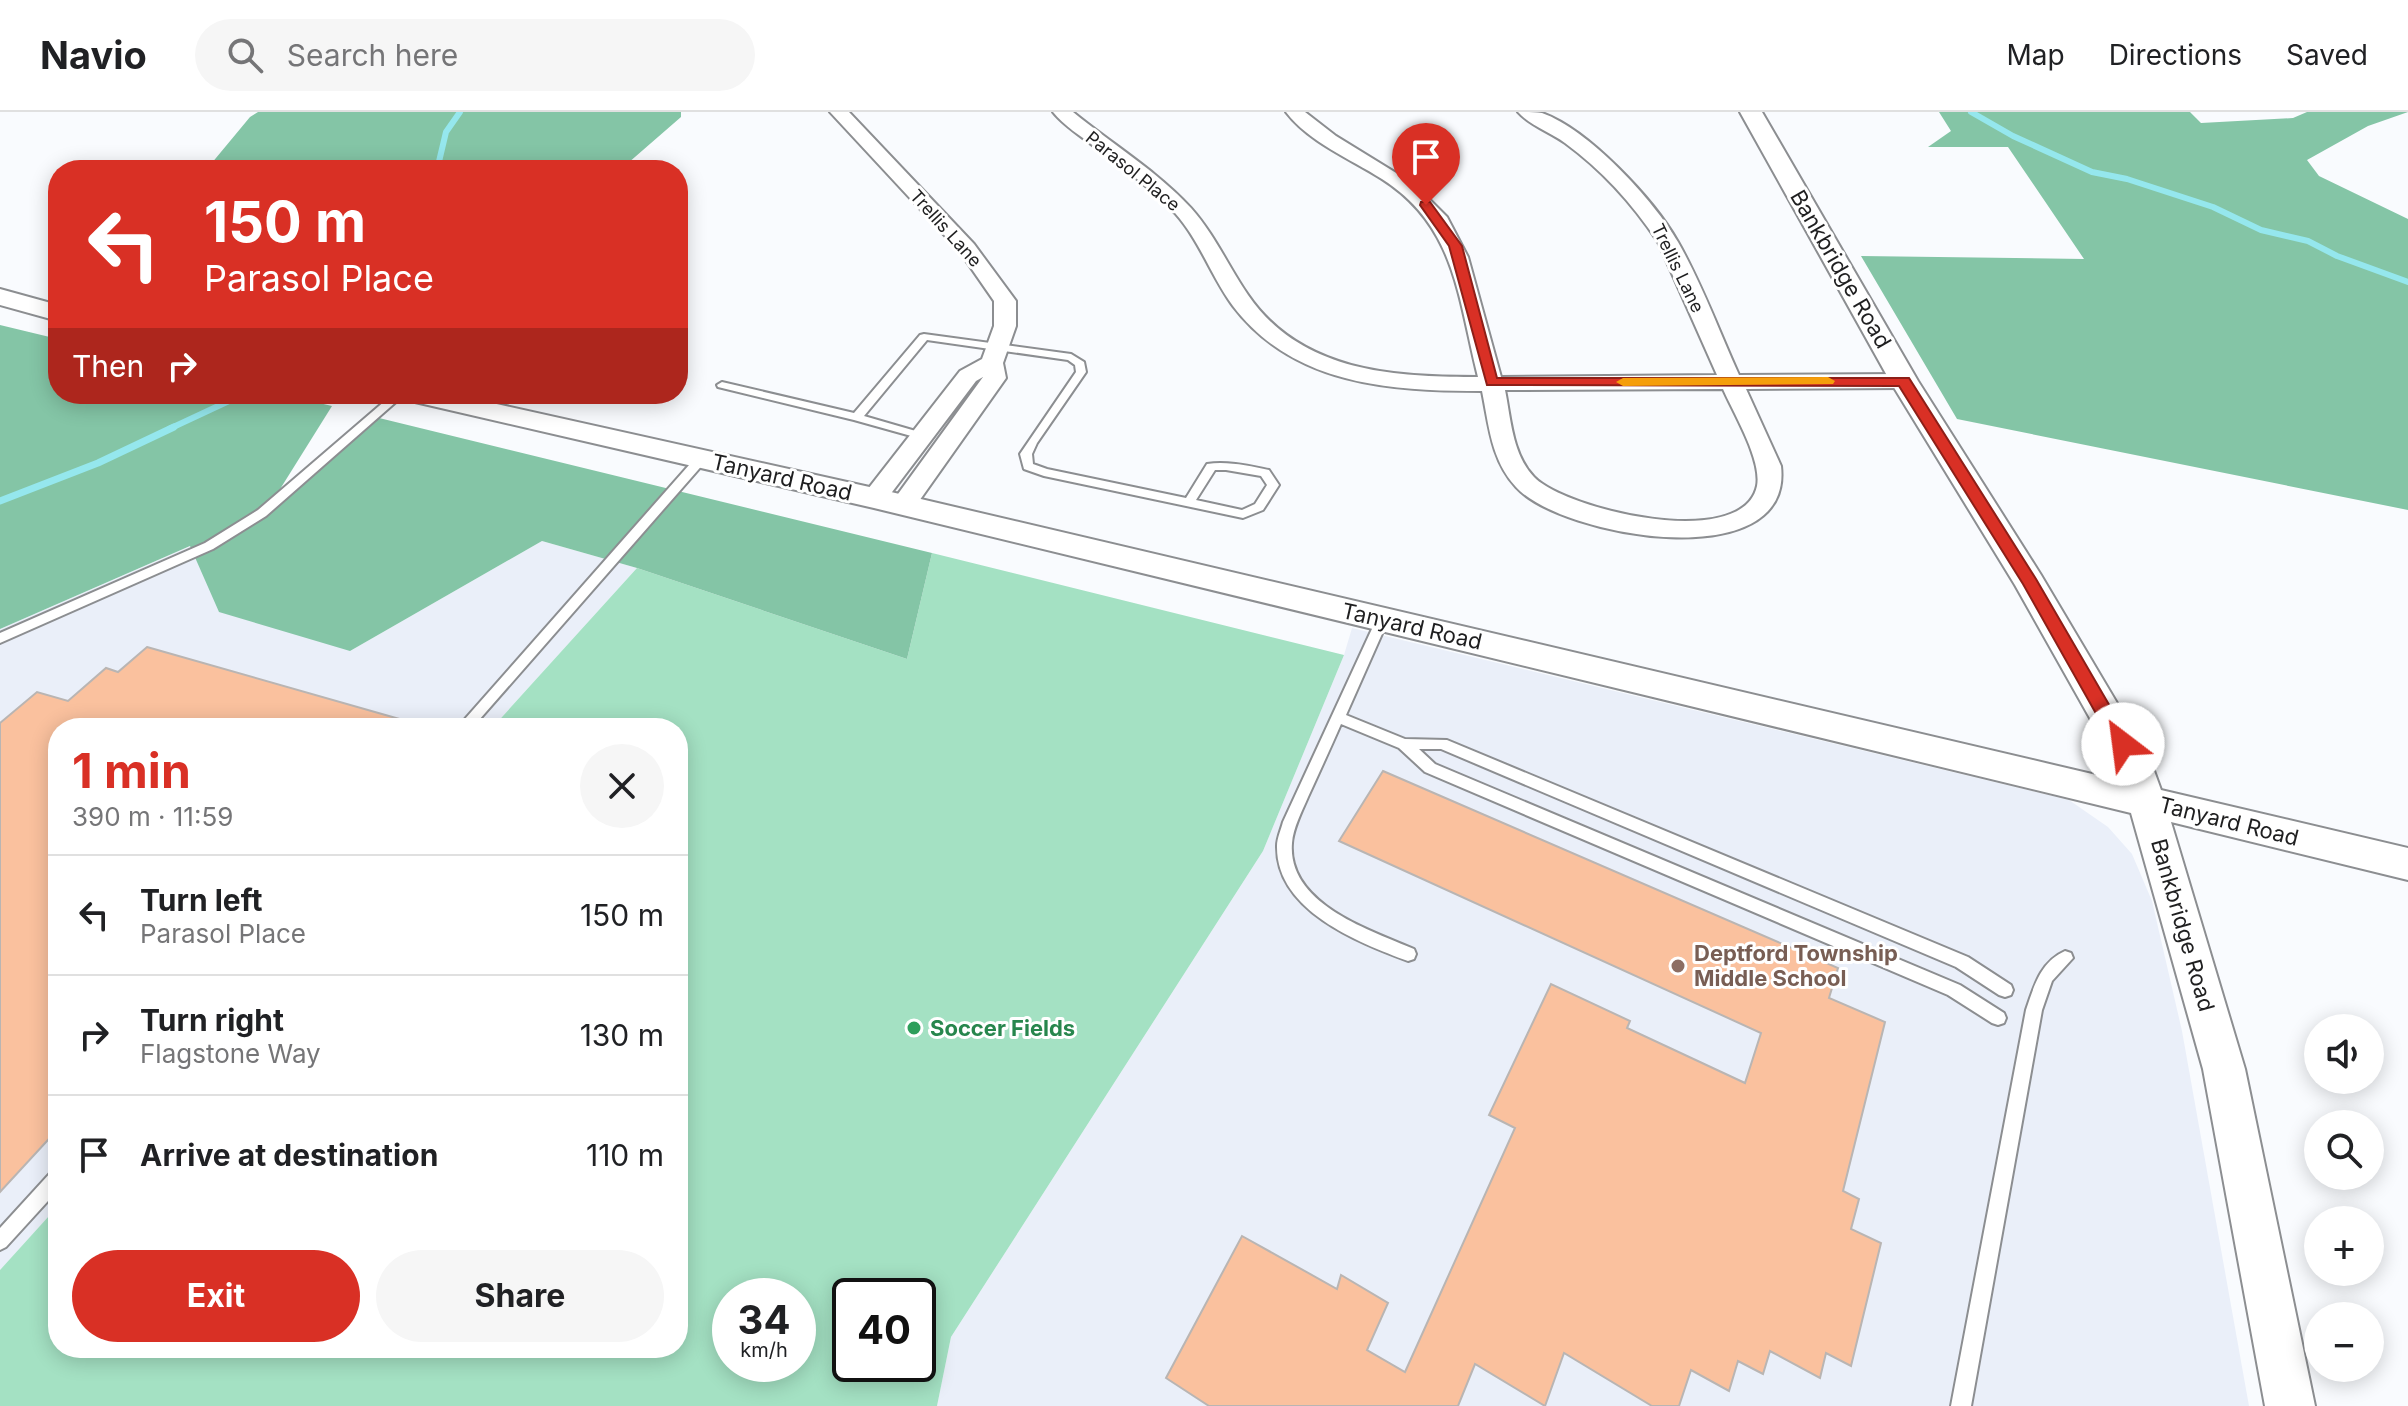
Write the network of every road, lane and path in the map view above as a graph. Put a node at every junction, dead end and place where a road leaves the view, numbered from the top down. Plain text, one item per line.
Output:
1 (839, 112) edge
2 (1062, 112) edge
3 (1295, 112) edge
4 (1527, 112) edge
5 (1751, 112) edge
6 (0, 297) edge
7 (48, 310) edge
8 (994, 355) junction
9 (1732, 381) junction
10 (1904, 381) junction
11 (1492, 382) junction
12 (722, 385) dead end
13 (388, 404) edge
14 (459, 404) edge
15 (857, 417) junction
16 (922, 436) junction
17 (701, 459) junction
18 (889, 501) junction
19 (1189, 502) junction
20 (1383, 618) junction
21 (0, 638) edge
22 (473, 718) edge
23 (1340, 718) junction
24 (1404, 744) junction
25 (2147, 801) junction
26 (2408, 864) edge
27 (1408, 954) dead end
28 (2065, 958) dead end
29 (2005, 990) dead end
30 (1998, 1018) dead end
31 (48, 1188) edge
32 (0, 1241) edge
33 (1961, 1406) edge
34 (2290, 1406) edge

1 - 8 street, Trellis Lane
2 - 11 street, Parasol Place
3 - 11 street
4 - 9 street, Trellis Lane
5 - 10 street, Bankbridge Road
6 - 7 street
8 - 15 lane
8 - 16 street
8 - 18 street, Trellis Lane
8 - 19 lane
9 - 10 street, Parasol Place
9 - 11 street, Parasol Place
9 - 11 street, Trellis Lane
10 - 25 street, Bankbridge Road
12 - 15 lane
13 - 21 lane
14 - 17 street, Tanyard Road
15 - 16 lane
16 - 18 street
17 - 18 street, Tanyard Road
17 - 22 lane
18 - 20 street, Tanyard Road
19 - 19 lane
20 - 23 lane
20 - 25 street, Tanyard Road
23 - 24 lane
23 - 27 lane
24 - 29 lane
24 - 30 lane
25 - 26 street, Tanyard Road
25 - 34 street, Bankbridge Road
28 - 33 lane
31 - 32 lane

